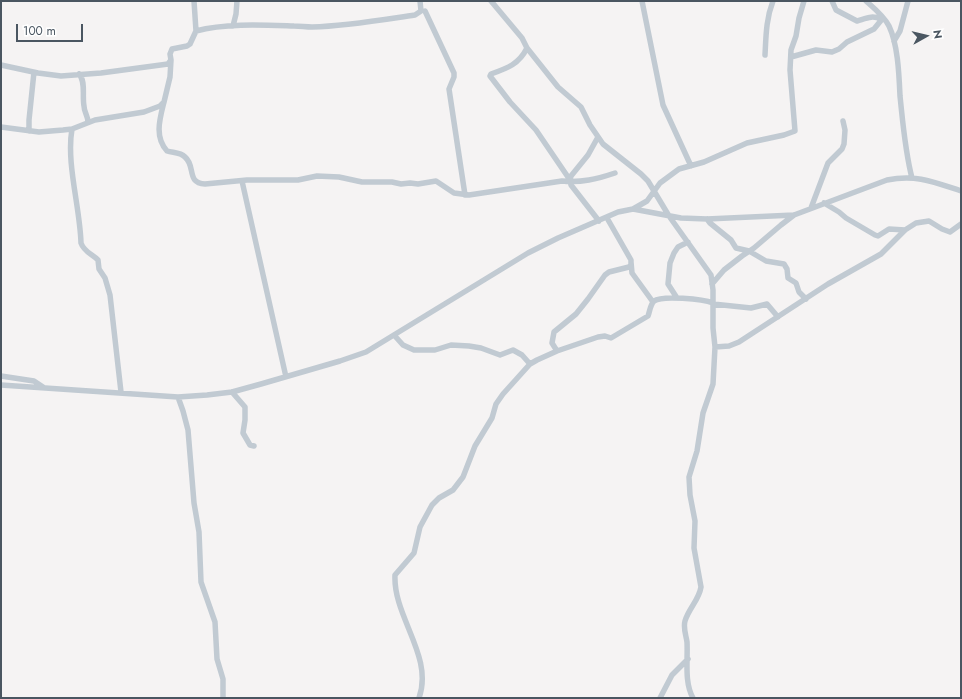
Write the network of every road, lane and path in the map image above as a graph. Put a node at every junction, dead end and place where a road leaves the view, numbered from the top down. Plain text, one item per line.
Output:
1 (194, 1) edge
2 (237, 1) edge
3 (420, 1) edge
4 (490, 1) edge
5 (642, 1) edge
6 (773, 1) edge
7 (804, 1) edge
8 (832, 1) edge
9 (866, 1) edge
10 (908, 1) edge
11 (425, 11) dead end
12 (882, 19) junction
13 (233, 26) junction
14 (196, 31) junction
15 (894, 41) junction
16 (528, 48) junction
17 (765, 55) dead end
18 (791, 57) junction
19 (171, 60) junction
20 (1, 65) edge
21 (34, 72) junction
22 (79, 74) junction
23 (164, 102) junction
24 (843, 121) dead end
25 (88, 122) junction
26 (1, 127) edge
27 (72, 129) junction
28 (29, 131) junction
29 (598, 137) junction
30 (691, 166) junction
31 (615, 173) dead end
32 (912, 178) junction
33 (242, 181) junction
34 (570, 181) junction
35 (654, 190) junction
36 (961, 191) edge
37 (464, 195) junction
38 (824, 204) junction
39 (811, 208) junction
40 (633, 209) junction
41 (794, 215) junction
42 (669, 216) junction
43 (607, 218) junction
44 (707, 219) junction
45 (599, 220) junction
46 (961, 224) edge
47 (905, 230) junction
48 (688, 242) junction
49 (749, 251) junction
50 (631, 262) junction
51 (712, 284) junction
52 (677, 298) junction
53 (806, 299) junction
54 (653, 302) junction
55 (713, 304) junction
56 (778, 317) junction
57 (394, 335) junction
58 (715, 347) junction
59 (557, 351) junction
60 (530, 364) junction
61 (1, 376) edge
62 (286, 377) junction
63 (1, 385) edge
64 (43, 387) junction
65 (121, 392) junction
66 (232, 392) junction
67 (178, 397) junction
68 (254, 446) dead end
69 (688, 658) junction
70 (223, 698) edge
71 (419, 698) edge
72 (660, 698) edge
73 (693, 698) edge

1 - 14 street
2 - 13 street
3 - 13 street
4 - 16 street
5 - 30 street
6 - 17 street
7 - 18 street
8 - 12 street
9 - 12 street
10 - 15 street
11 - 37 street
12 - 15 street
12 - 18 street
13 - 14 street
14 - 19 street
15 - 32 street
16 - 29 street
16 - 34 street
18 - 30 street
19 - 22 street
19 - 23 street
20 - 21 street
21 - 22 street
21 - 28 street
22 - 25 street
23 - 25 street
23 - 33 street
24 - 39 street
25 - 27 street
26 - 28 street
27 - 28 street
27 - 65 street
29 - 34 street
29 - 35 street
30 - 35 street
31 - 34 street
32 - 36 street
32 - 38 street
33 - 37 street
33 - 62 street
34 - 37 street
34 - 45 street
35 - 40 street
35 - 42 street
38 - 39 street
38 - 47 street
39 - 41 street
40 - 42 street
40 - 43 street
41 - 44 street
41 - 49 street
42 - 44 street
42 - 48 street
43 - 45 street
43 - 50 street
44 - 49 street
45 - 57 street
46 - 47 street
47 - 53 street
48 - 51 street
48 - 52 street
49 - 51 street
49 - 53 street
50 - 54 street
50 - 59 street
51 - 55 street
52 - 54 street
52 - 55 street
53 - 56 street
54 - 59 street
55 - 56 street
55 - 58 street
56 - 58 street
57 - 60 street
57 - 62 street
58 - 69 street
59 - 60 street
60 - 71 street
61 - 64 street
62 - 66 street
63 - 64 street
64 - 65 street
65 - 67 street
66 - 67 street
66 - 68 street
67 - 70 street
69 - 72 street
69 - 73 street

